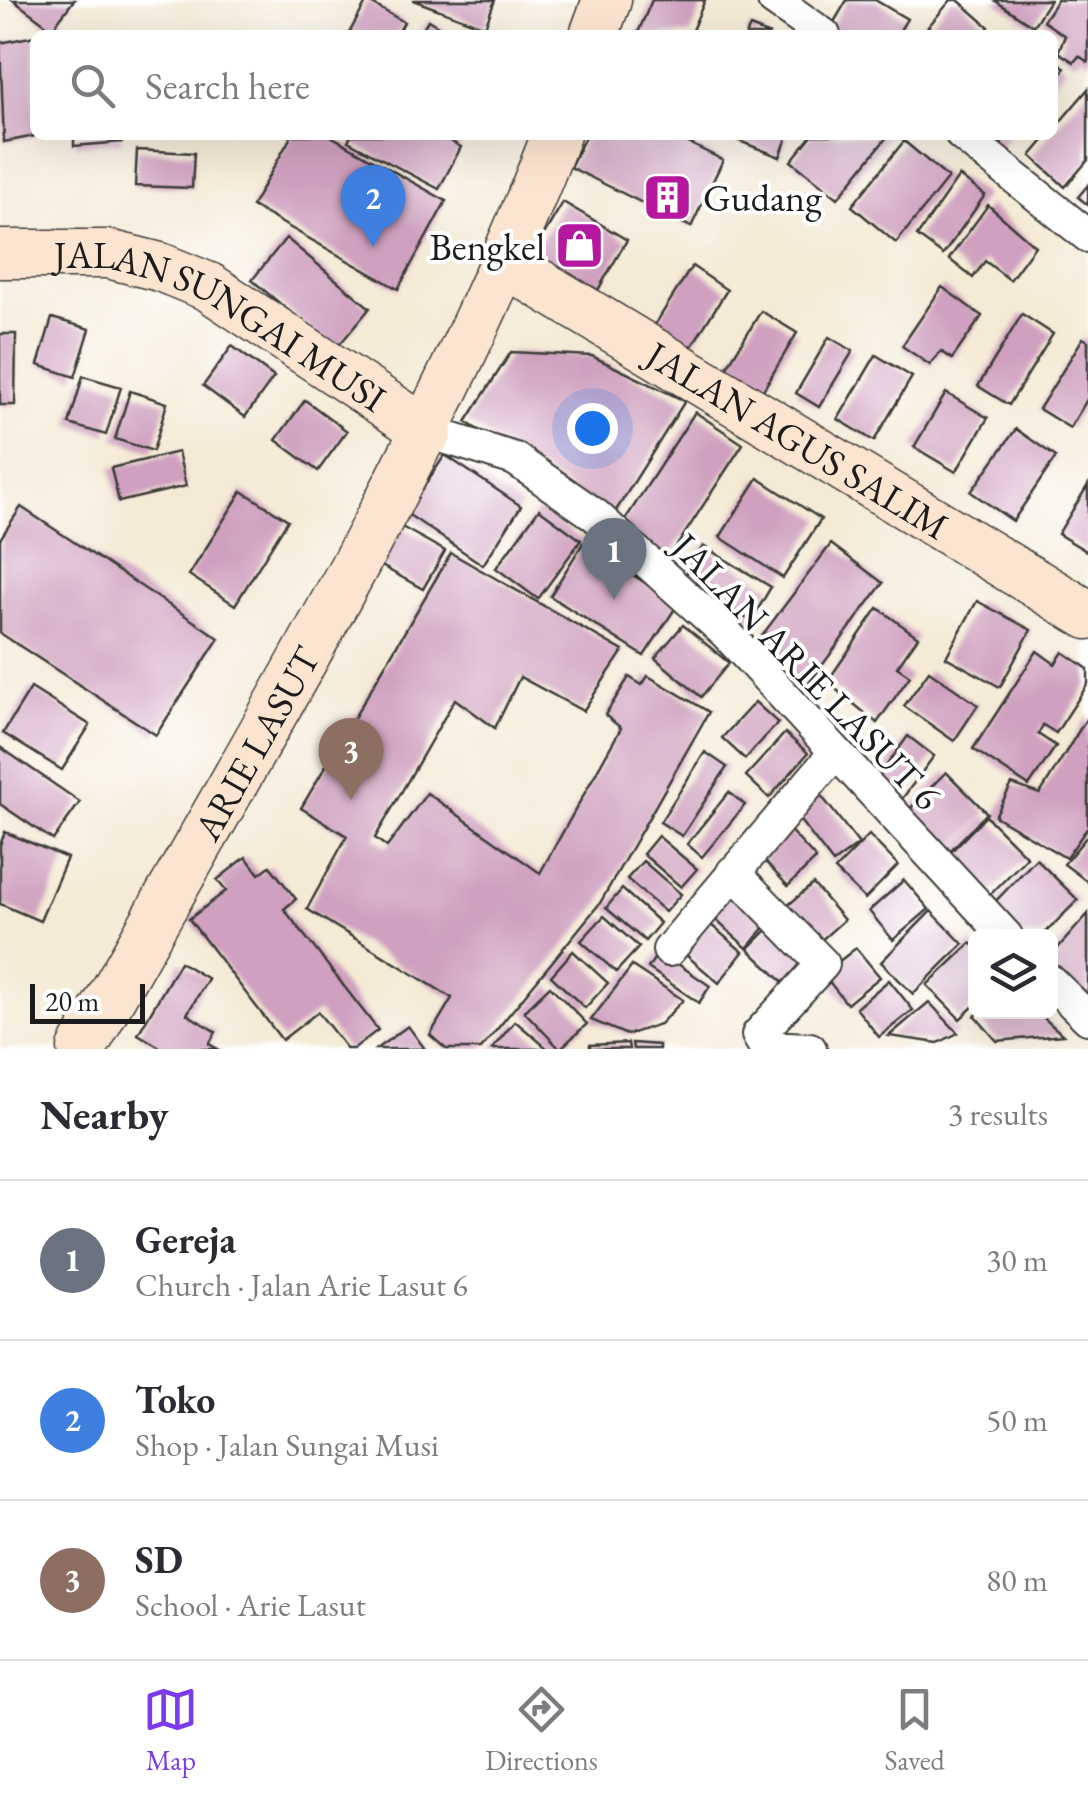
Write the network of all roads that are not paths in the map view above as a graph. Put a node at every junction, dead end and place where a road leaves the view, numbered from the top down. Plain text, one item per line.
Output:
1 (607, 0) edge
2 (774, 0) edge
3 (596, 30) edge
4 (817, 30) edge
5 (554, 140) edge
6 (968, 140) edge
7 (1088, 236) edge
8 (0, 254) edge
9 (506, 264) junction
10 (428, 432) junction
11 (1088, 615) edge
12 (834, 754) junction
13 (733, 872) junction
14 (999, 929) edge
15 (669, 950) dead end
16 (1058, 988) edge
17 (1088, 1018) edge
18 (82, 1049) edge
19 (810, 1049) edge

1 - 3 street
2 - 4 street
5 - 9 street, ARIE LASUT
6 - 7 street
8 - 10 street, JALAN SUNGAI MUSI
9 - 10 street, ARIE LASUT
9 - 11 street, JALAN AGUS SALIM
10 - 12 street, JALAN ARIE LASUT 6
10 - 18 street, ARIE LASUT
12 - 13 street
12 - 14 street, JALAN ARIE LASUT 6
13 - 15 street
13 - 19 street
16 - 17 street

